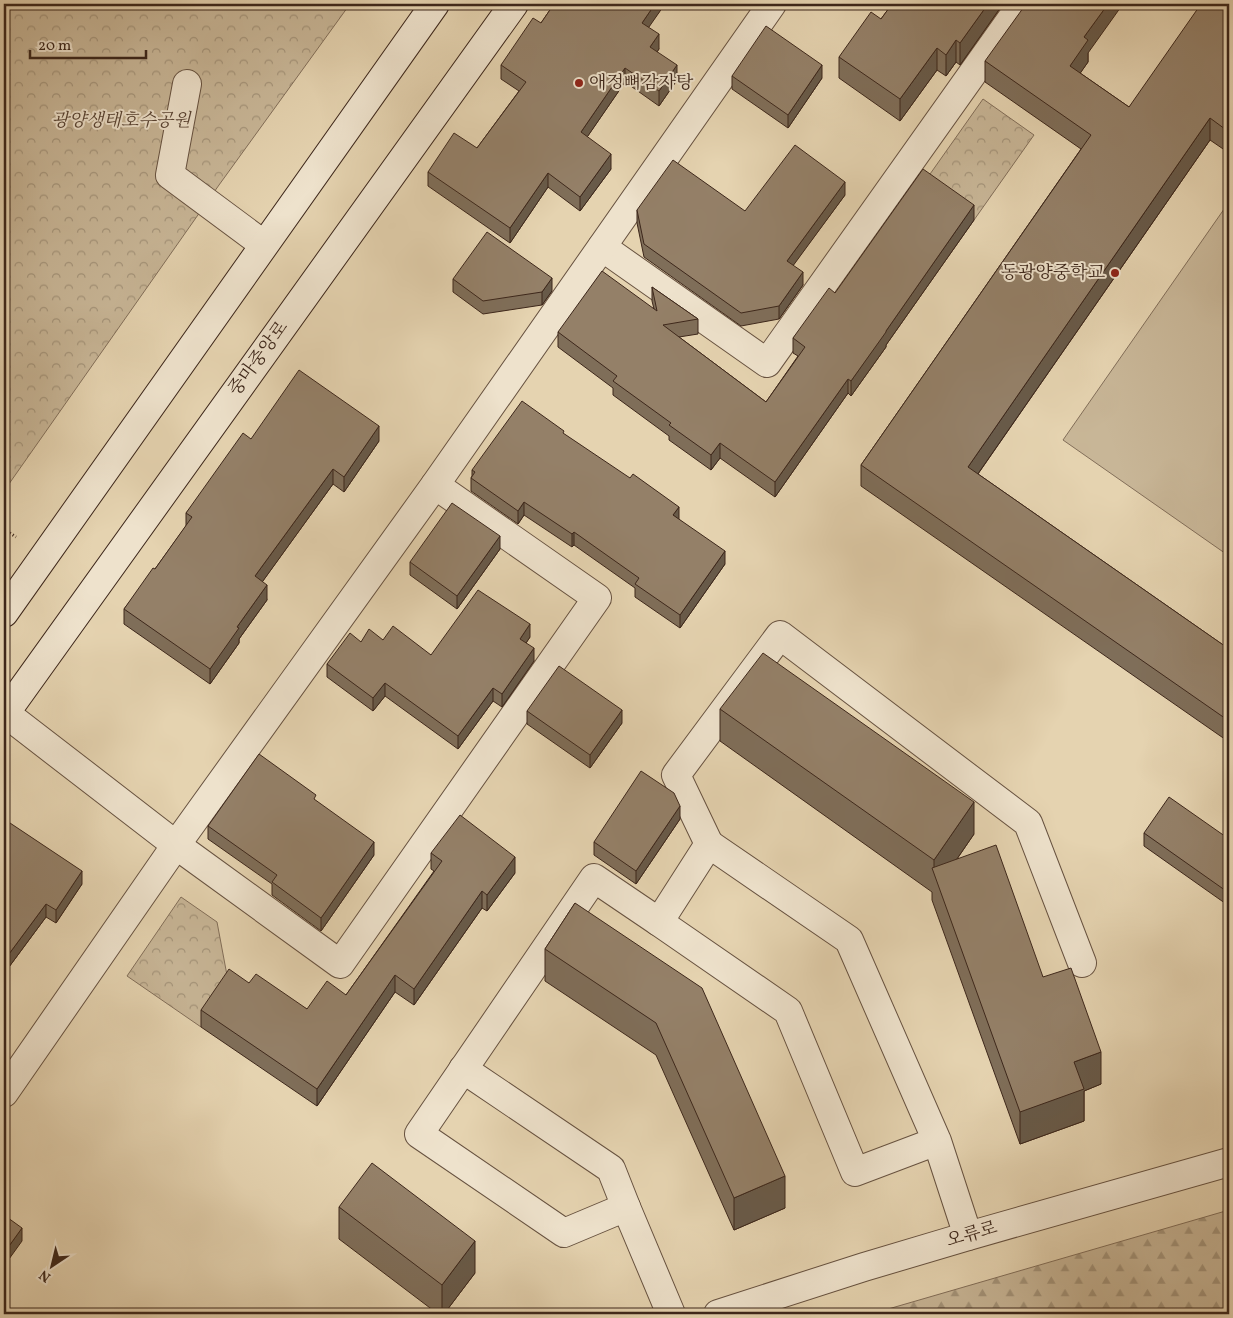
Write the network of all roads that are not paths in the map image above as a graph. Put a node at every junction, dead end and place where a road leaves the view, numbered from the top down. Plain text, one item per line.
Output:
1 (435, 4) edge
2 (514, 4) edge
3 (772, 4) edge
4 (1022, 4) edge
5 (187, 84) dead end
6 (263, 244) junction
7 (602, 247) junction
8 (435, 485) junction
9 (4, 613) edge
10 (5, 714) edge
11 (176, 844) junction
12 (709, 844) junction
13 (659, 922) junction
14 (1082, 963) dead end
15 (463, 1069) junction
16 (4, 1093) edge
17 (938, 1141) junction
18 (1229, 1162) edge
19 (626, 1207) junction
20 (968, 1236) junction
21 (671, 1314) edge
22 (718, 1314) edge

1 - 6 street
2 - 10 street, 중마중앙로
3 - 7 street
4 - 7 street
5 - 6 street
6 - 9 street
7 - 8 street
8 - 11 street
8 - 11 street
10 - 11 street
11 - 16 street
12 - 13 street
12 - 14 street
12 - 17 street
13 - 15 street
13 - 17 street
15 - 19 street
15 - 19 street
17 - 20 street
18 - 20 street, 오류로
19 - 21 street
20 - 22 street, 오류로

